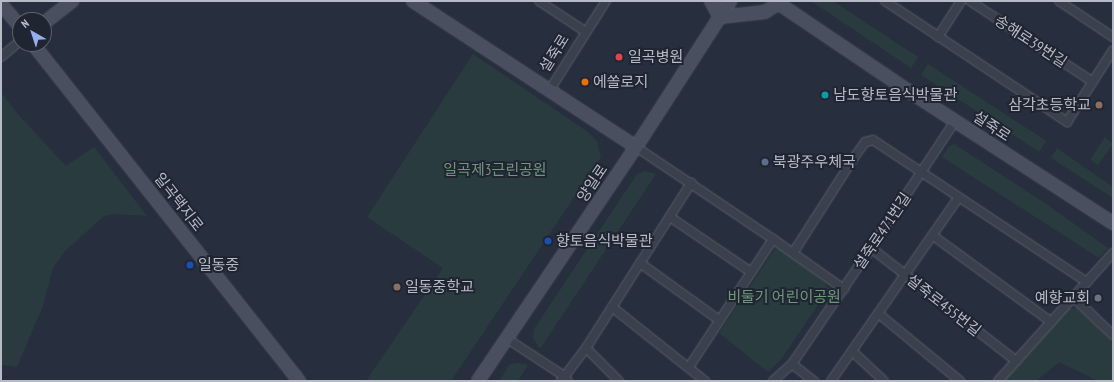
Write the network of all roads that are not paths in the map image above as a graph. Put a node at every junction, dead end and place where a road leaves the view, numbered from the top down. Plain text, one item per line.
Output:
1 (72, 1) edge
2 (539, 1) edge
3 (606, 1) edge
4 (711, 1) edge
5 (730, 1) edge
6 (885, 1) edge
7 (961, 1) edge
8 (970, 1) edge
9 (1059, 1) edge
10 (416, 2) edge
11 (777, 2) edge
12 (1, 4) edge
13 (12, 17) edge
14 (52, 17) edge
15 (720, 17) junction
16 (586, 32) junction
17 (938, 37) junction
18 (1113, 37) edge
19 (12, 48) edge
20 (1113, 50) edge
21 (40, 52) edge
22 (1, 57) edge
23 (1093, 82) junction
24 (549, 91) junction
25 (955, 121) junction
26 (636, 147) junction
27 (921, 173) junction
28 (691, 183) junction
29 (958, 198) junction
30 (670, 217) junction
31 (1113, 223) edge
32 (932, 235) junction
33 (773, 239) junction
34 (871, 248) junction
35 (793, 253) junction
36 (1113, 253) edge
37 (640, 263) junction
38 (751, 272) junction
39 (904, 274) junction
40 (1087, 282) junction
41 (844, 289) junction
42 (1073, 297) junction
43 (612, 307) junction
44 (879, 314) junction
45 (719, 320) junction
46 (1050, 321) junction
47 (1113, 335) edge
48 (506, 338) junction
49 (586, 348) junction
50 (853, 352) junction
51 (1016, 361) junction
52 (792, 364) junction
53 (689, 367) junction
54 (564, 379) edge
55 (298, 381) edge
56 (478, 381) edge
57 (619, 381) edge
58 (705, 381) edge
59 (773, 381) edge
60 (814, 381) edge
61 (831, 381) edge
62 (884, 381) edge
63 (960, 381) edge
64 (998, 381) edge

1 - 14 main road
2 - 16 street, 설죽로
3 - 16 street, 설죽로
4 - 15 main road
5 - 15 main road, 양일로
6 - 17 street
7 - 17 street
8 - 23 street, 송해로39번길
9 - 18 street
10 - 24 main road
11 - 15 main road
11 - 25 main road, 설죽로
12 - 13 main road
15 - 26 main road, 양일로
16 - 24 street, 설죽로
17 - 23 street
19 - 22 street
20 - 23 street
21 - 55 main road, 일곡택지로
24 - 26 main road
25 - 27 street, 설죽로471번길
25 - 31 main road, 설죽로
26 - 28 street
26 - 48 main road, 양일로
27 - 29 street
27 - 34 street, 설죽로471번길
27 - 35 street
28 - 30 street
28 - 33 street
29 - 32 street
29 - 40 street
30 - 37 street
30 - 38 street
32 - 39 street
32 - 46 street
33 - 35 street
33 - 38 street
34 - 39 street, 설죽로455번길
34 - 41 street, 설죽로471번길
35 - 41 street
36 - 40 street
37 - 43 street
37 - 45 street
38 - 45 street
39 - 44 street
39 - 51 street, 설죽로455번길
40 - 42 street
41 - 52 street, 설죽로471번길
42 - 46 street
42 - 47 street
43 - 49 street
43 - 53 street
44 - 50 street
44 - 63 street
45 - 53 street
46 - 51 street
48 - 54 street
48 - 56 main road, 양일로
49 - 54 street
49 - 57 street
50 - 61 street
50 - 62 street
51 - 64 street
52 - 59 street, 설죽로471번길
52 - 60 street
53 - 58 street

